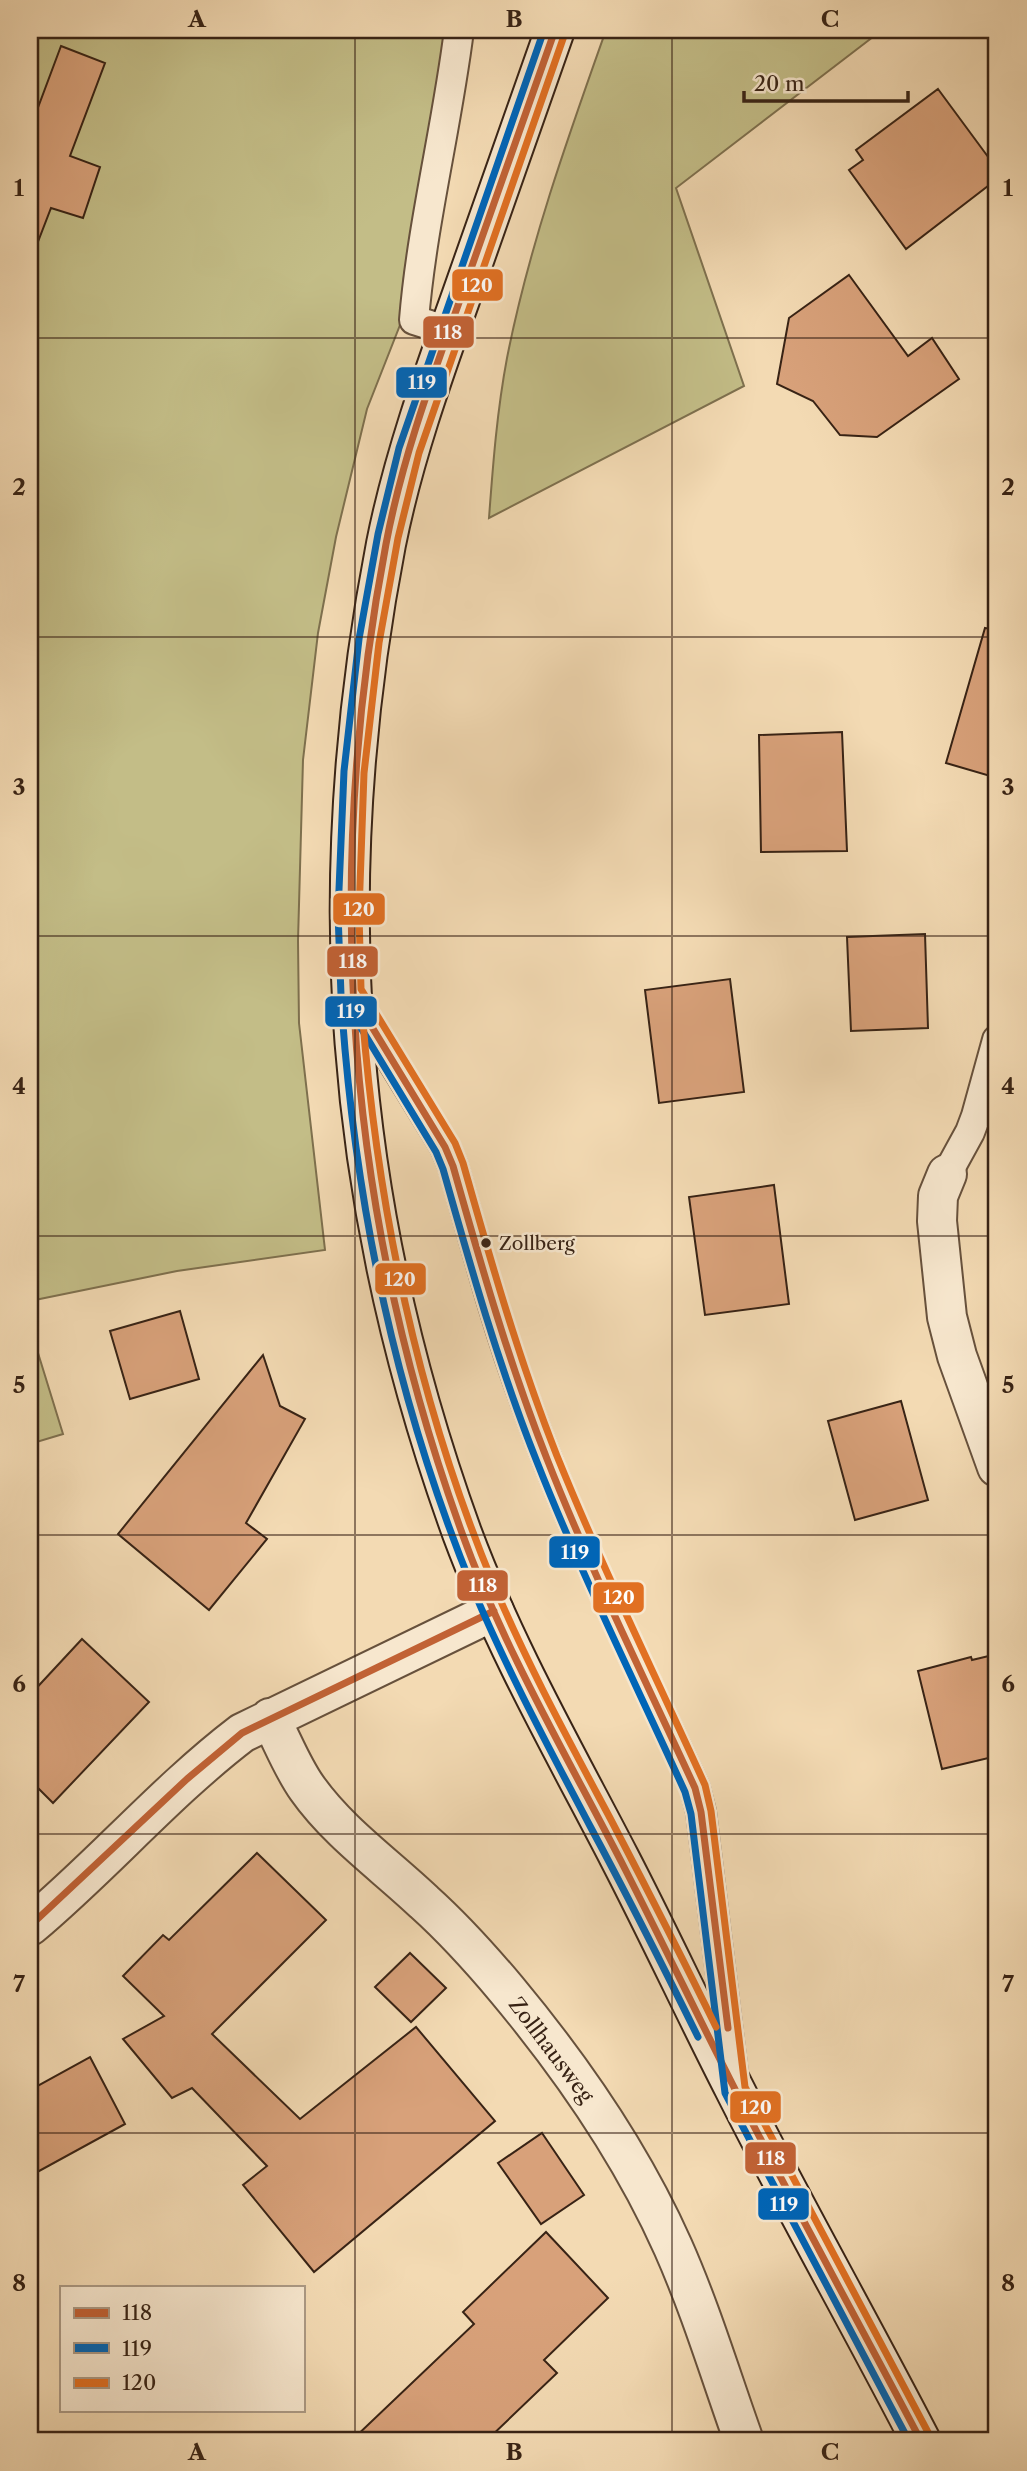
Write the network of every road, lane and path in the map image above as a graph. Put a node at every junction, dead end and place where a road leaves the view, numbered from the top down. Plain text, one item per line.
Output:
1 (459, 30) edge
2 (555, 30) edge
3 (449, 331) junction
4 (351, 992) junction
5 (997, 1040) edge
6 (947, 1174) joint
7 (997, 1467) edge
8 (494, 1611) junction
9 (270, 1718) junction
10 (30, 1926) edge
11 (735, 2090) junction
12 (731, 2438) edge
13 (921, 2441) edge

1 - 3 lane
2 - 3 main road
3 - 4 main road
4 - 8 main road
4 - 11 lane
5 - 6 lane
6 - 7 main road
8 - 9 main road
8 - 11 main road
9 - 10 main road
9 - 12 main road, Zollhausweg
11 - 13 main road

